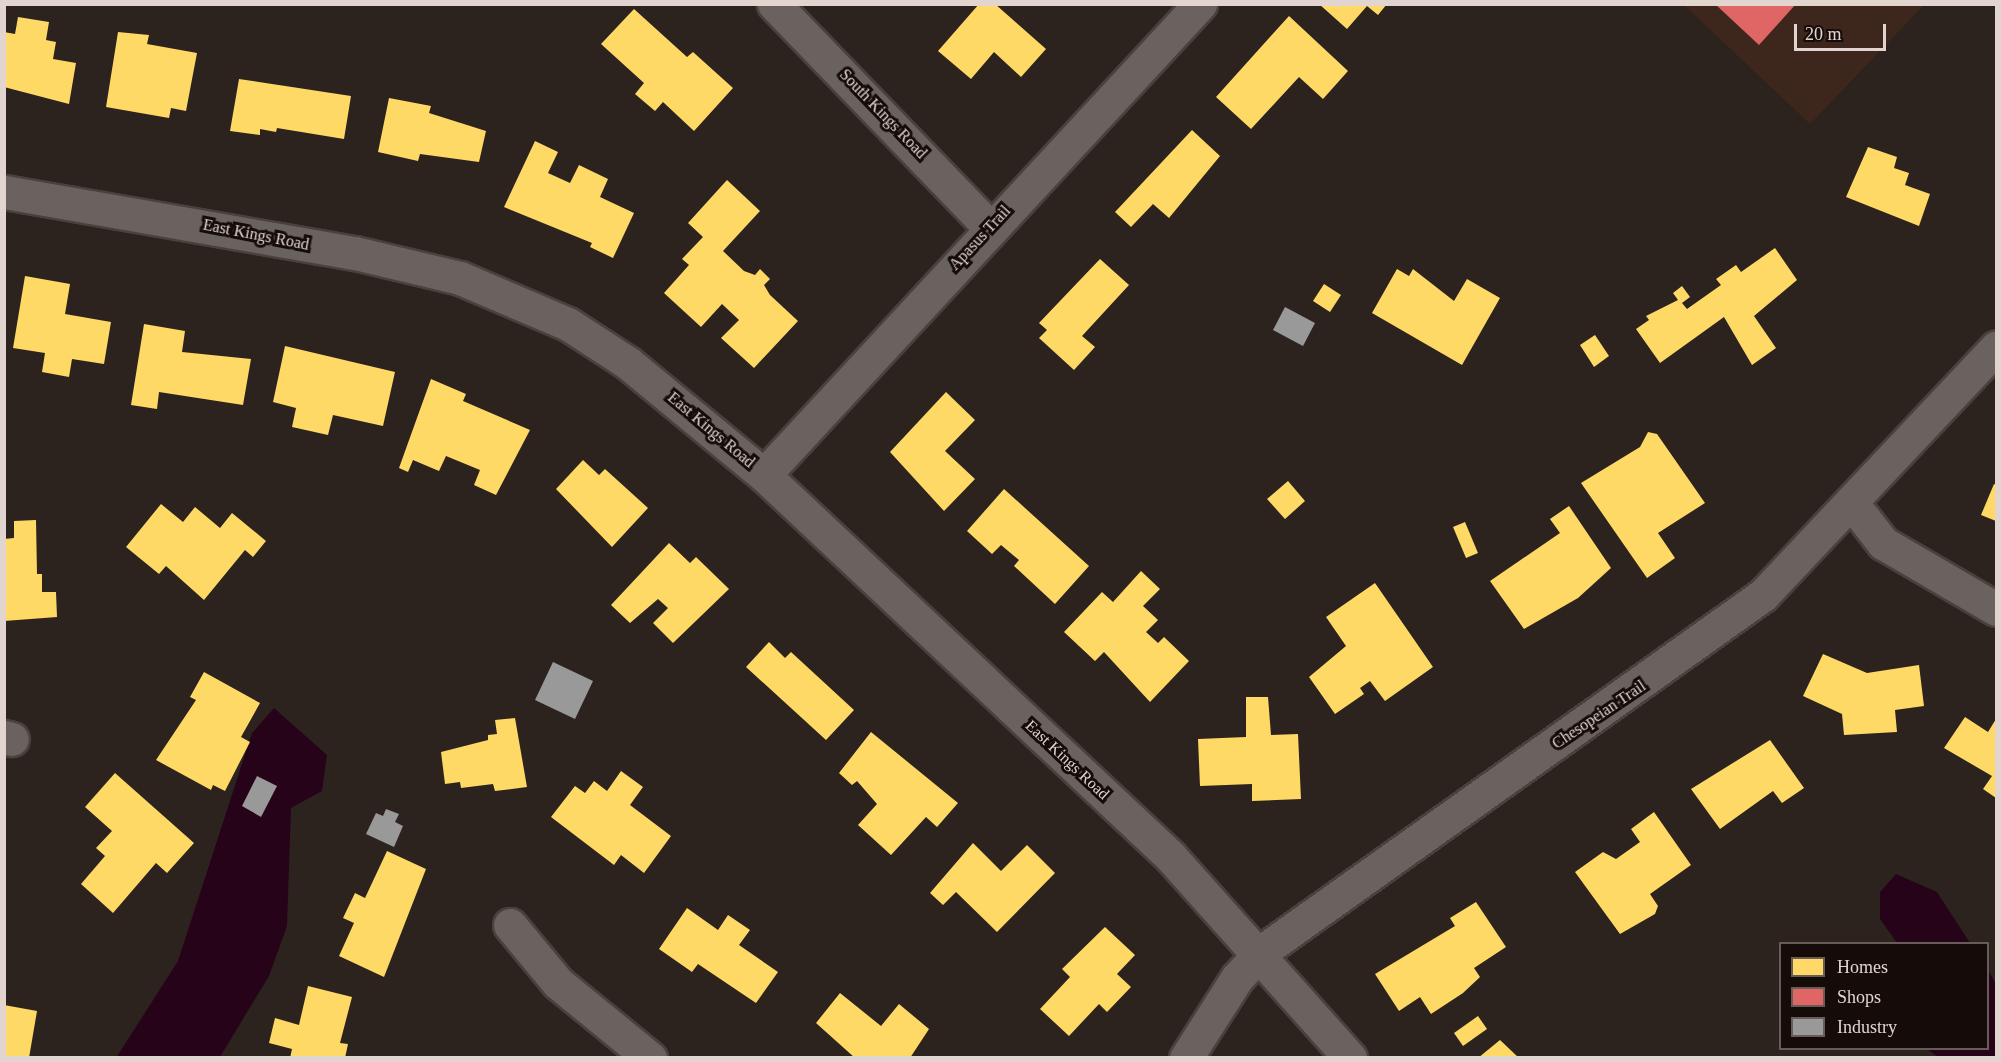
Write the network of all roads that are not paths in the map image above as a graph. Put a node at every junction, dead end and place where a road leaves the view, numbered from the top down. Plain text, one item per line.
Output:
1 (774, 4) edge
2 (1200, 4) edge
3 (4, 192) edge
4 (989, 227) junction
5 (1996, 348) edge
6 (764, 475) junction
7 (1852, 503) junction
8 (1996, 609) edge
9 (510, 925) dead end
10 (1261, 952) junction
11 (650, 1058) edge
12 (1186, 1058) edge
13 (1350, 1058) edge

1 - 4 street, South Kings Road
2 - 4 street, Apasus Trail
3 - 6 street, East Kings Road
4 - 6 street, Apasus Trail
5 - 7 street, Chesopeian Trail
6 - 10 street, East Kings Road
7 - 8 street
7 - 10 street, Chesopeian Trail
9 - 11 street
10 - 12 street, Chesopeian Trail
10 - 13 street, East Kings Road

